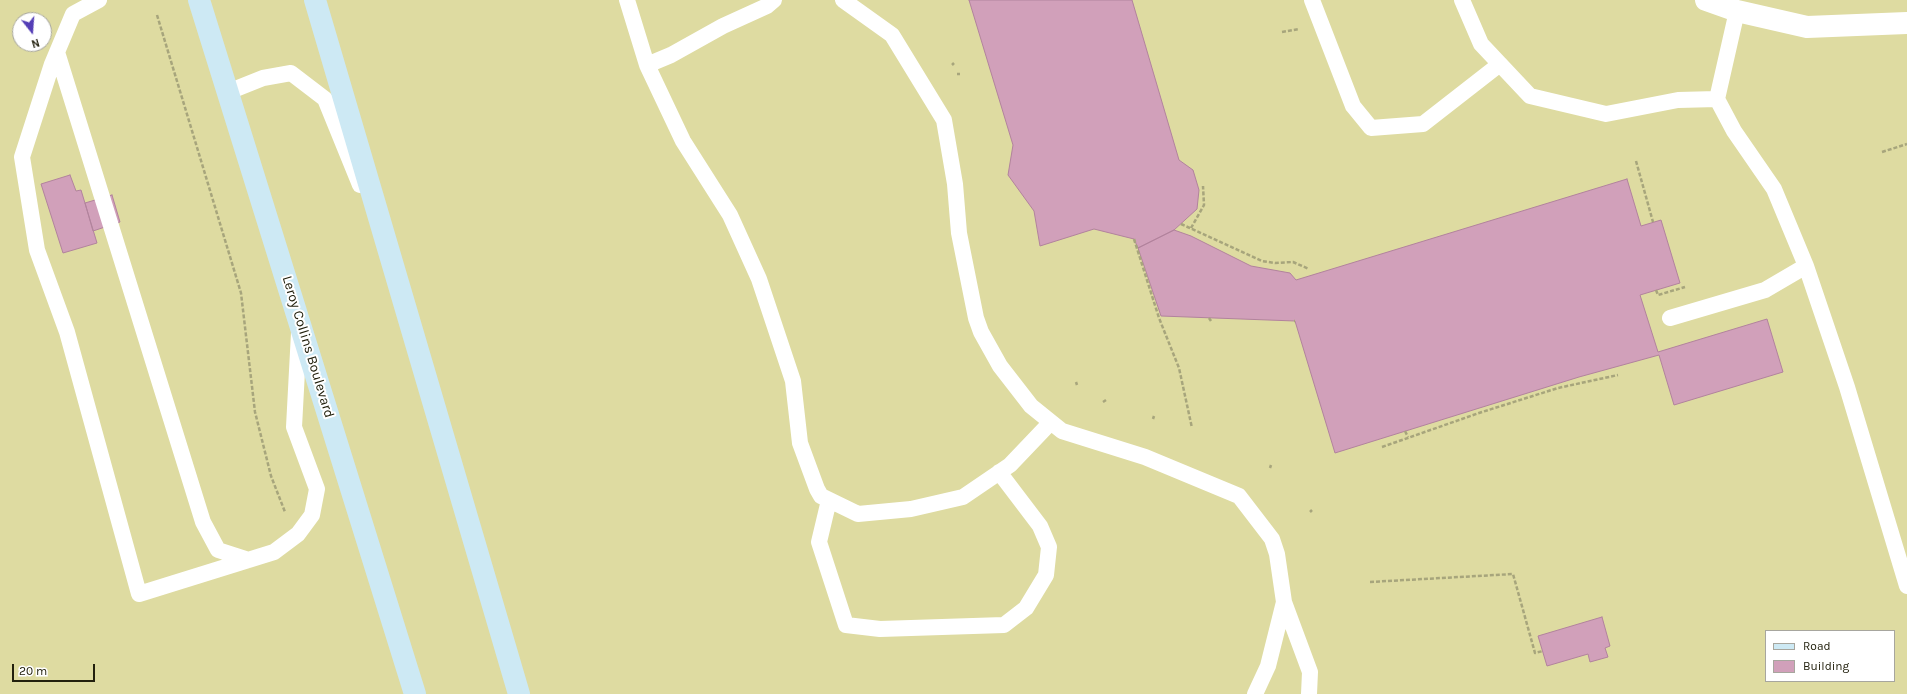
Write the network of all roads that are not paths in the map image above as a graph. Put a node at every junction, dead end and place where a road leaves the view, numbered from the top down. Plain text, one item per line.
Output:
1 (99, 0) edge
2 (198, 0) edge
3 (314, 0) edge
4 (627, 0) edge
5 (774, 0) edge
6 (842, 0) edge
7 (1312, 0) edge
8 (1462, 0) edge
9 (1706, 0) edge
10 (1739, 5) edge
11 (1907, 23) edge
12 (57, 52) junction
13 (1500, 64) junction
14 (647, 65) junction
15 (228, 92) junction
16 (1717, 99) junction
17 (393, 264) junction
18 (1806, 266) junction
19 (1670, 318) dead end
20 (300, 320) junction
21 (1051, 422) junction
22 (999, 472) junction
23 (829, 500) junction
24 (249, 560) junction
25 (1907, 586) edge
26 (1284, 602) junction
27 (415, 694) edge
28 (519, 694) edge
29 (1255, 694) edge
30 (1309, 694) edge

1 - 12 lane
2 - 15 street, Leroy Collins Boulevard
3 - 17 street
4 - 14 lane
5 - 14 lane
6 - 21 lane
7 - 13 lane
8 - 13 lane
9 - 10 street
10 - 11 street
10 - 16 lane
12 - 24 lane
12 - 24 lane
13 - 16 lane
14 - 23 lane
15 - 17 lane
15 - 20 street, Leroy Collins Boulevard
16 - 18 lane
17 - 28 street
18 - 19 lane
18 - 25 lane
20 - 24 lane
20 - 27 street, Leroy Collins Boulevard
21 - 22 lane
21 - 26 lane
22 - 23 lane
22 - 23 lane
26 - 29 lane
26 - 30 lane

